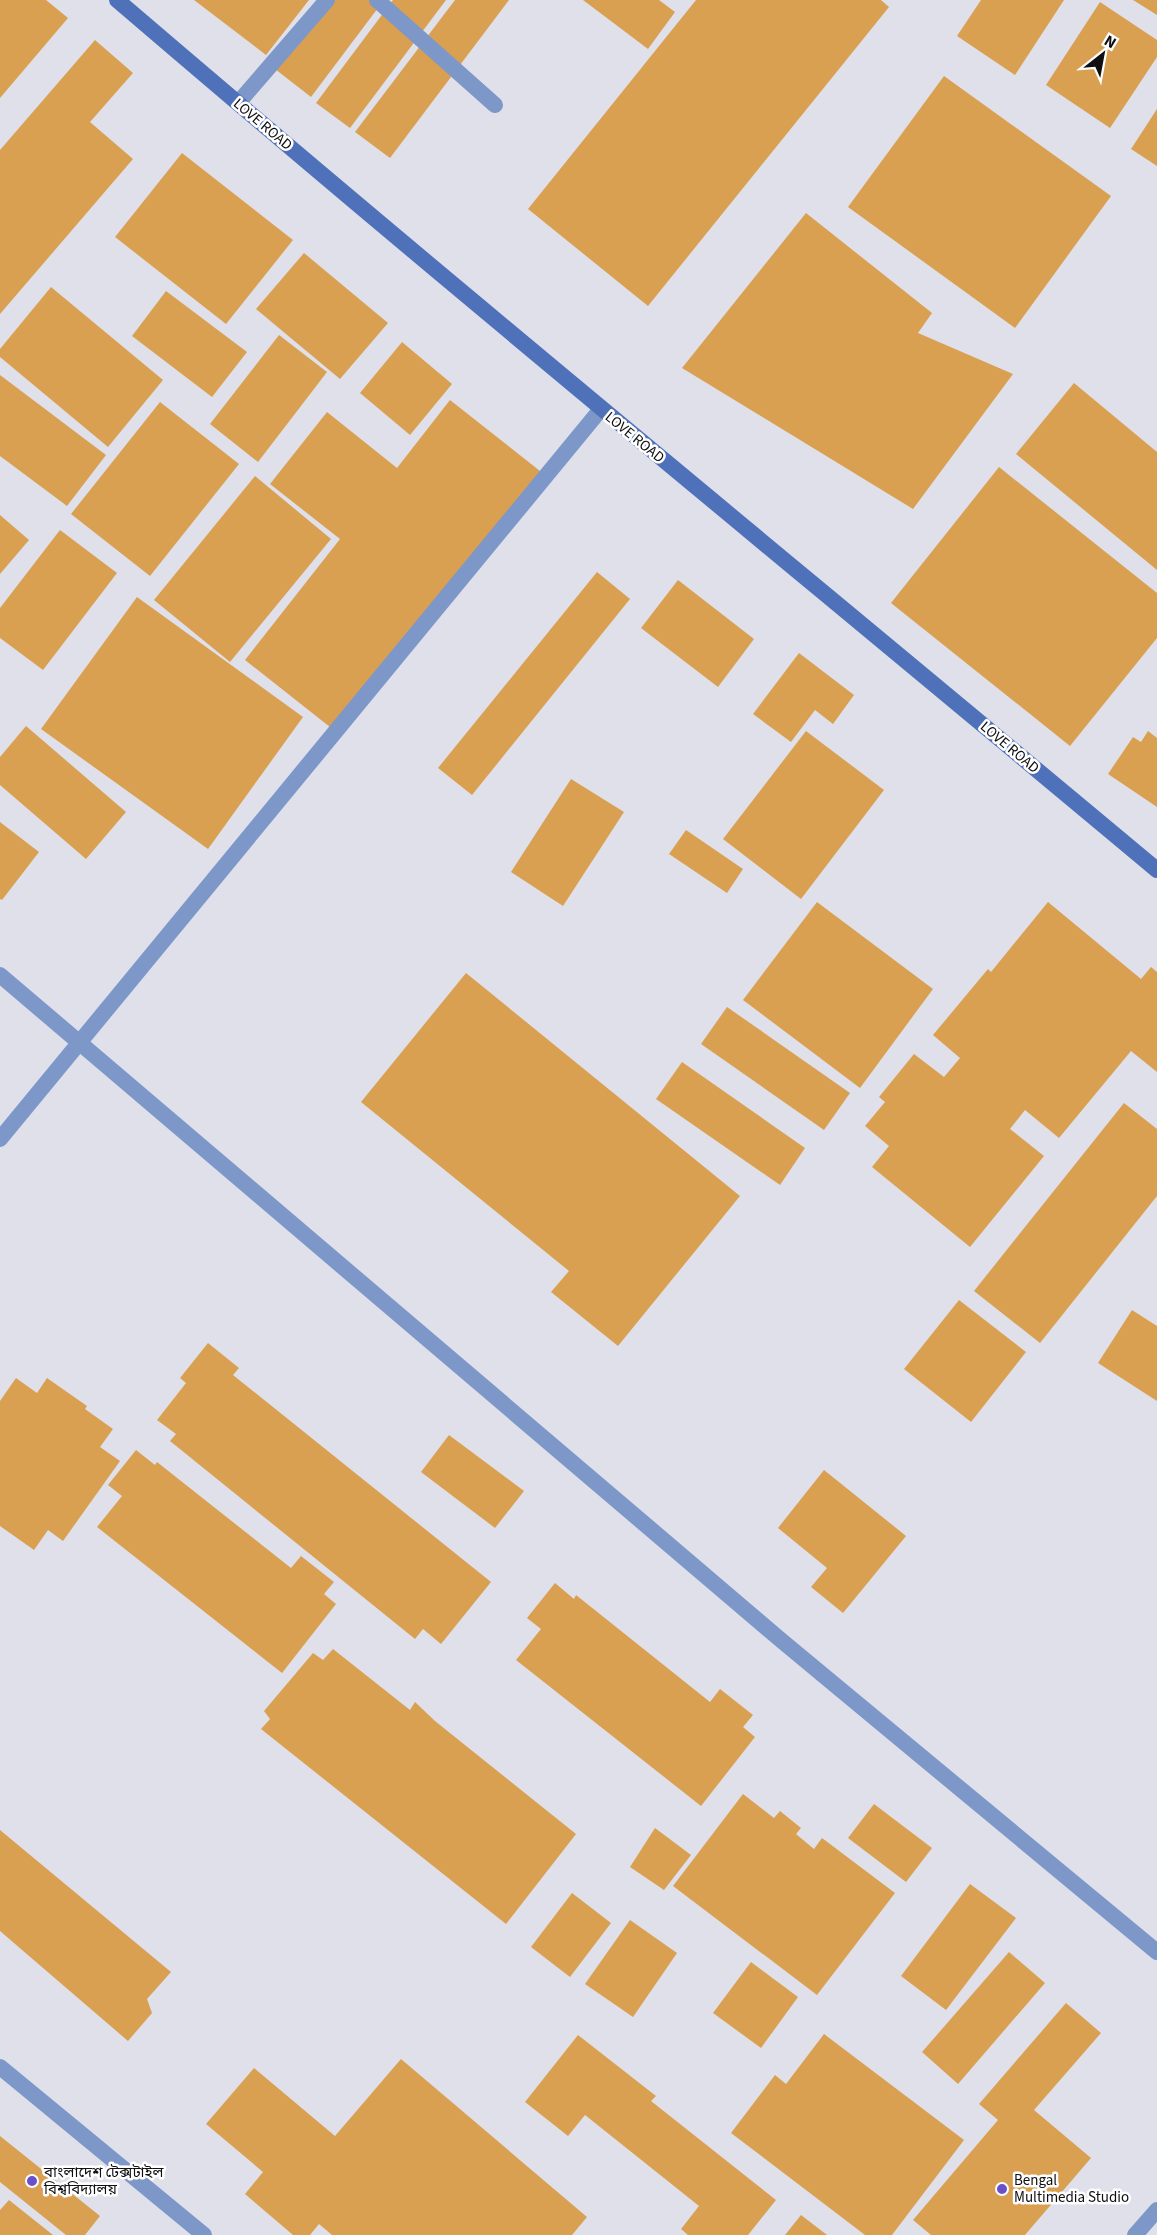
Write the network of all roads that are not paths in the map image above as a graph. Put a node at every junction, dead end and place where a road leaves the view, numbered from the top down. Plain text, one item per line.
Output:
1 (117, 0) edge
2 (327, 0) edge
3 (377, 0) edge
4 (238, 103) junction
5 (495, 105) dead end
6 (601, 409) junction
7 (1157, 870) edge
8 (0, 975) edge
9 (80, 1042) junction
10 (0, 1139) edge
11 (1157, 1952) edge
12 (0, 2067) edge
13 (1157, 2210) edge
14 (204, 2235) edge
15 (1135, 2235) edge

1 - 4 main road, LOVE ROAD
2 - 4 street
3 - 5 street
4 - 6 main road, LOVE ROAD
6 - 7 main road, LOVE ROAD
6 - 9 street
8 - 9 street
9 - 10 street
9 - 11 street
12 - 14 street
13 - 15 street

